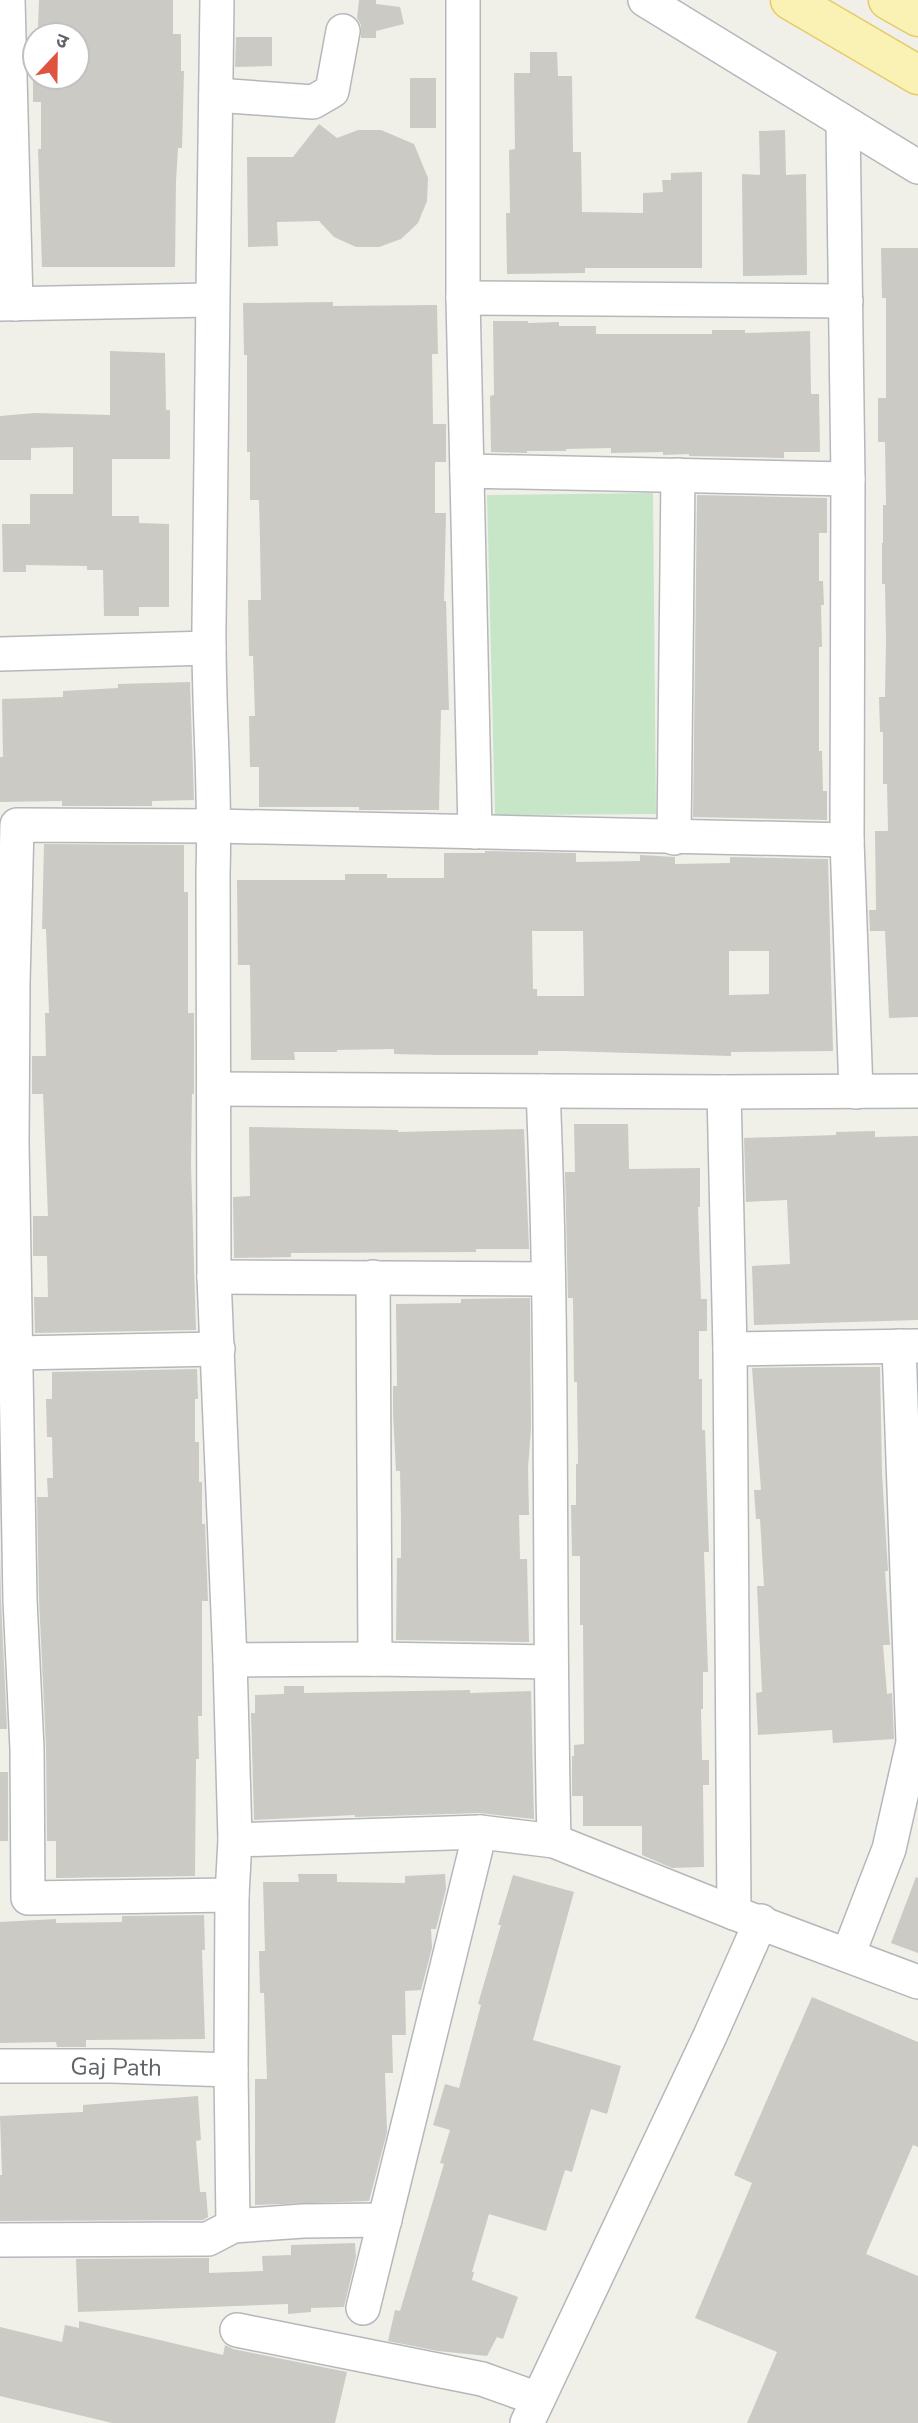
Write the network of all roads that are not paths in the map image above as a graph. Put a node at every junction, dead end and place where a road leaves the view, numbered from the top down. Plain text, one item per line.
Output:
1 (8, 0) edge
2 (217, 0) edge
3 (463, 0) edge
4 (645, 0) edge
5 (790, 0) edge
6 (888, 0) edge
7 (918, 17) edge
8 (343, 32) dead end
9 (918, 75) edge
10 (216, 95) junction
11 (843, 122) junction
12 (6, 143) edge
13 (918, 167) edge
14 (463, 298) junction
15 (211, 300) junction
16 (846, 301) junction
17 (8, 304) edge
18 (467, 471) junction
19 (678, 475) junction
20 (848, 479) junction
21 (209, 648) junction
22 (0, 654) edge
23 (8, 825) edge
24 (215, 826) junction
25 (475, 832) junction
26 (674, 838) junction
27 (847, 840) junction
28 (6, 983) edge
29 (214, 1089) junction
30 (543, 1091) junction
31 (918, 1091) edge
32 (724, 1092) junction
33 (856, 1092) junction
34 (6, 1143) edge
35 (214, 1277) junction
36 (373, 1277) junction
37 (547, 1279) junction
38 (7, 1299) edge
39 (909, 1346) edge
40 (218, 1349) junction
41 (730, 1349) junction
42 (15, 1353) junction
43 (10, 1599) edge
44 (375, 1659) junction
45 (230, 1660) junction
46 (550, 1662) junction
47 (13, 1749) edge
48 (911, 1787) edge
49 (480, 1832) junction
50 (235, 1840) junction
51 (554, 1841) junction
52 (232, 1895) junction
53 (14, 1898) edge
54 (748, 1917) junction
55 (848, 1955) junction
56 (918, 1982) edge
57 (0, 2066) edge
58 (231, 2070) junction
59 (385, 2220) junction
60 (233, 2226) junction
61 (0, 2240) edge
62 (363, 2308) dead end
63 (237, 2330) dead end
64 (533, 2411) edge

1 - 12 street
2 - 10 street
3 - 14 street
4 - 11 street
5 - 9 main road
6 - 7 main road
8 - 10 street
10 - 15 street
11 - 13 street
11 - 16 street
12 - 17 street
14 - 16 street
14 - 18 street
15 - 17 street
15 - 21 street
16 - 20 street
18 - 19 street
18 - 25 street
19 - 20 street
19 - 26 street
20 - 27 street
21 - 22 street
21 - 24 street
23 - 24 street
23 - 28 street
24 - 25 street
24 - 29 street
25 - 26 street
26 - 27 street
27 - 33 street
28 - 34 street
29 - 30 street
29 - 35 street
30 - 32 street
30 - 37 street
31 - 33 street
32 - 33 street
32 - 41 street
34 - 38 street
35 - 36 street
35 - 40 street
36 - 37 street
36 - 44 street
37 - 46 street
38 - 42 street
39 - 41 street
39 - 48 street
40 - 42 street
40 - 45 street
41 - 54 street
42 - 43 street
43 - 47 street
44 - 45 street
44 - 46 street
45 - 50 street
46 - 51 street
47 - 53 street
48 - 55 street
49 - 50 street
49 - 51 street
49 - 59 street
50 - 52 street
51 - 54 street
52 - 53 street
52 - 58 street
54 - 55 street
54 - 64 street
55 - 56 street
57 - 58 street, Gaj Path
58 - 60 street
59 - 60 street
59 - 62 street
60 - 61 street
63 - 64 street

